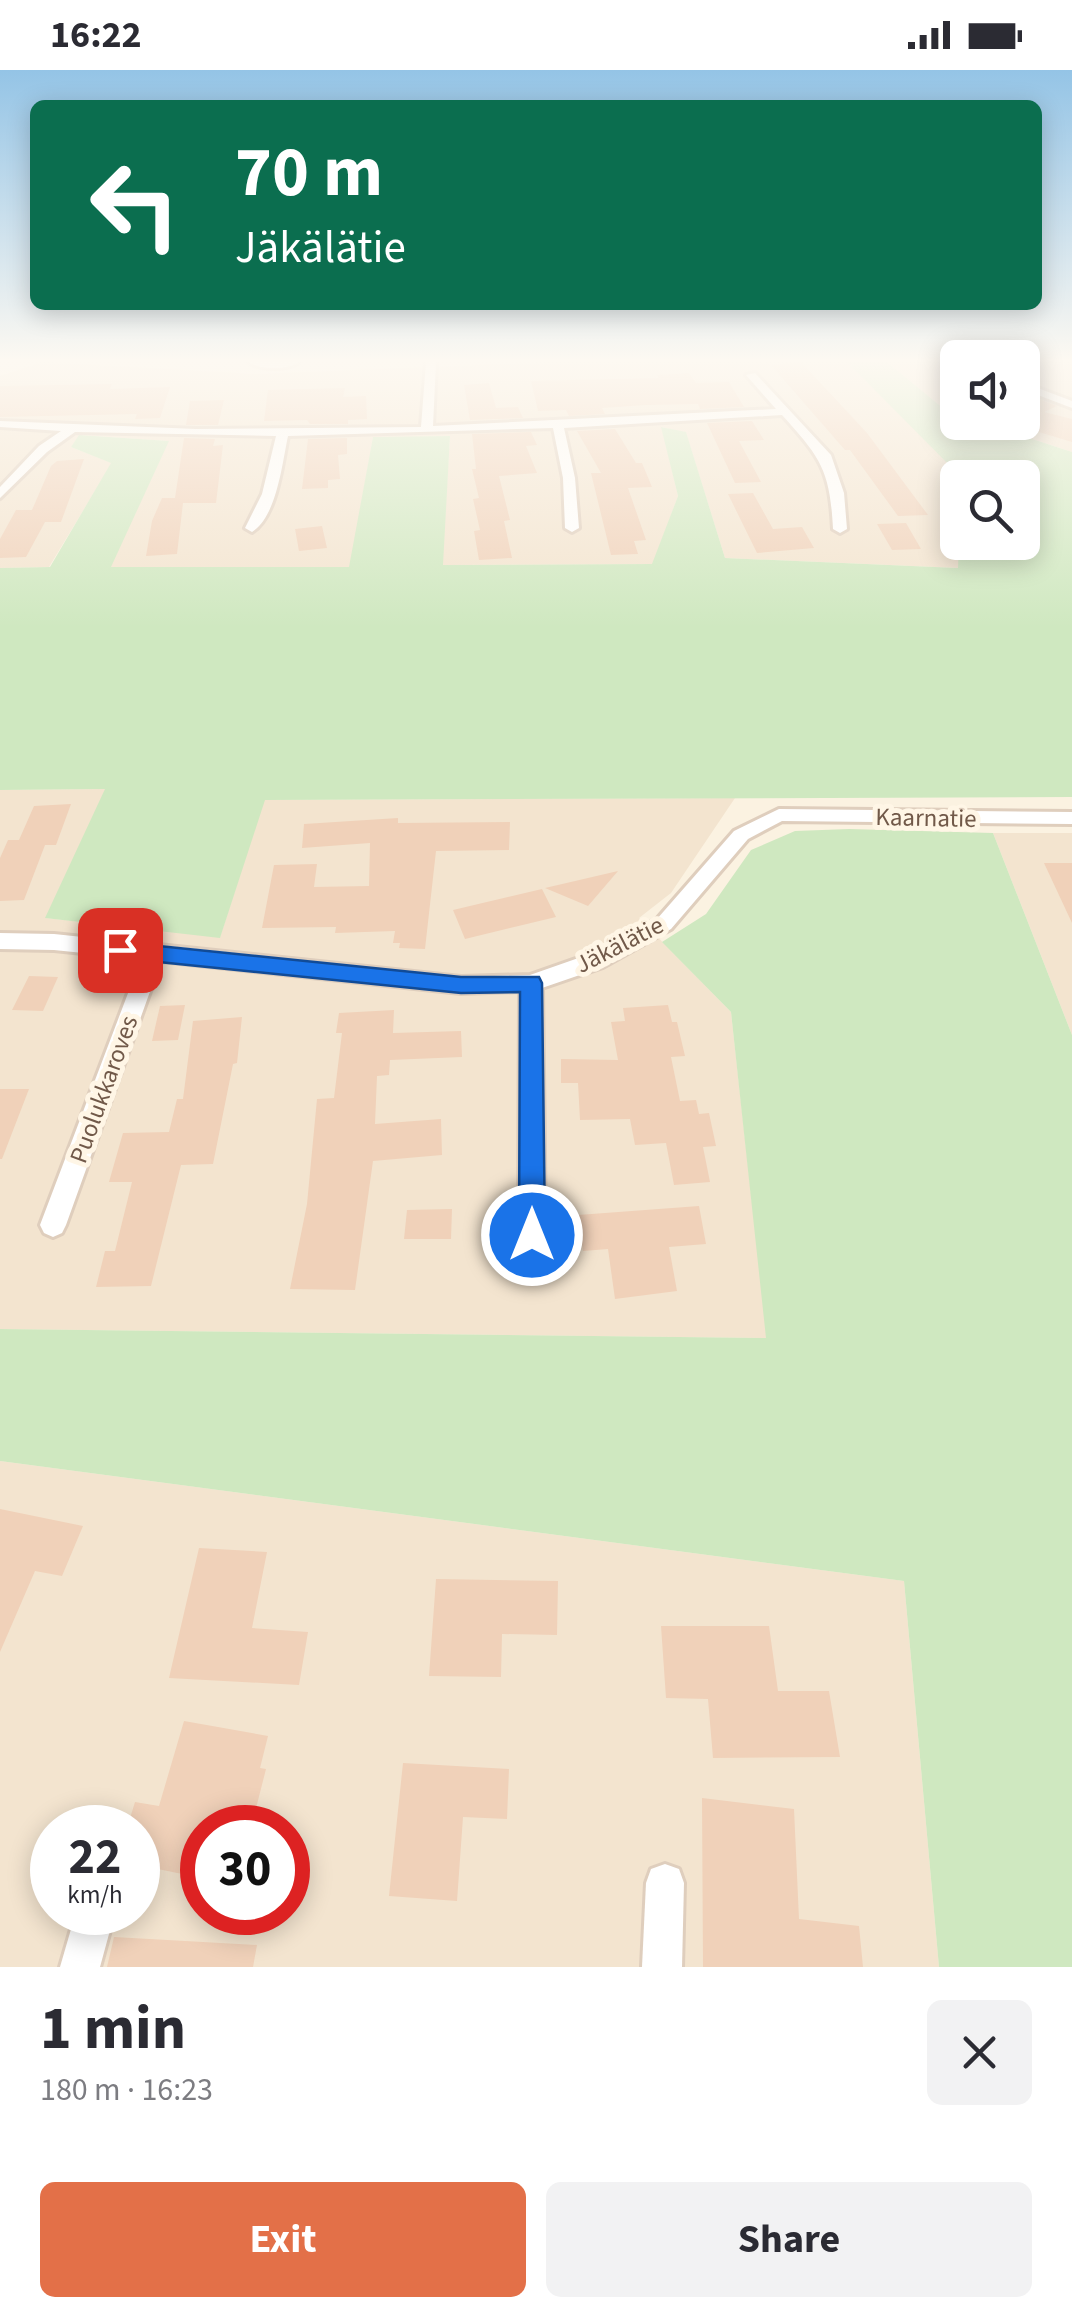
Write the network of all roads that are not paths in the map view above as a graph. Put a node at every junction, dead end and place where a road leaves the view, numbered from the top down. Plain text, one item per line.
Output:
1 (42, 451) edge
2 (278, 451) edge
3 (563, 451) edge
4 (821, 451) edge
5 (0, 494) edge
6 (252, 528) dead end
7 (572, 528) dead end
8 (840, 529) dead end
9 (779, 815) joint
10 (1072, 818) edge
11 (0, 941) edge
12 (153, 954) junction
13 (531, 983) junction
14 (54, 1225) dead end
15 (532, 1235) dead end
16 (664, 1884) dead end
17 (89, 1935) edge
18 (80, 1967) edge
19 (662, 1967) edge

1 - 5 street
2 - 6 street
3 - 7 street
4 - 8 street
9 - 10 street, Kaarnatie
9 - 13 street, Jäkälätie
11 - 12 street, Jäkälätie
12 - 13 street, Jäkälätie
12 - 14 street, Puolukkaroves
13 - 15 street
16 - 19 street
17 - 18 street

